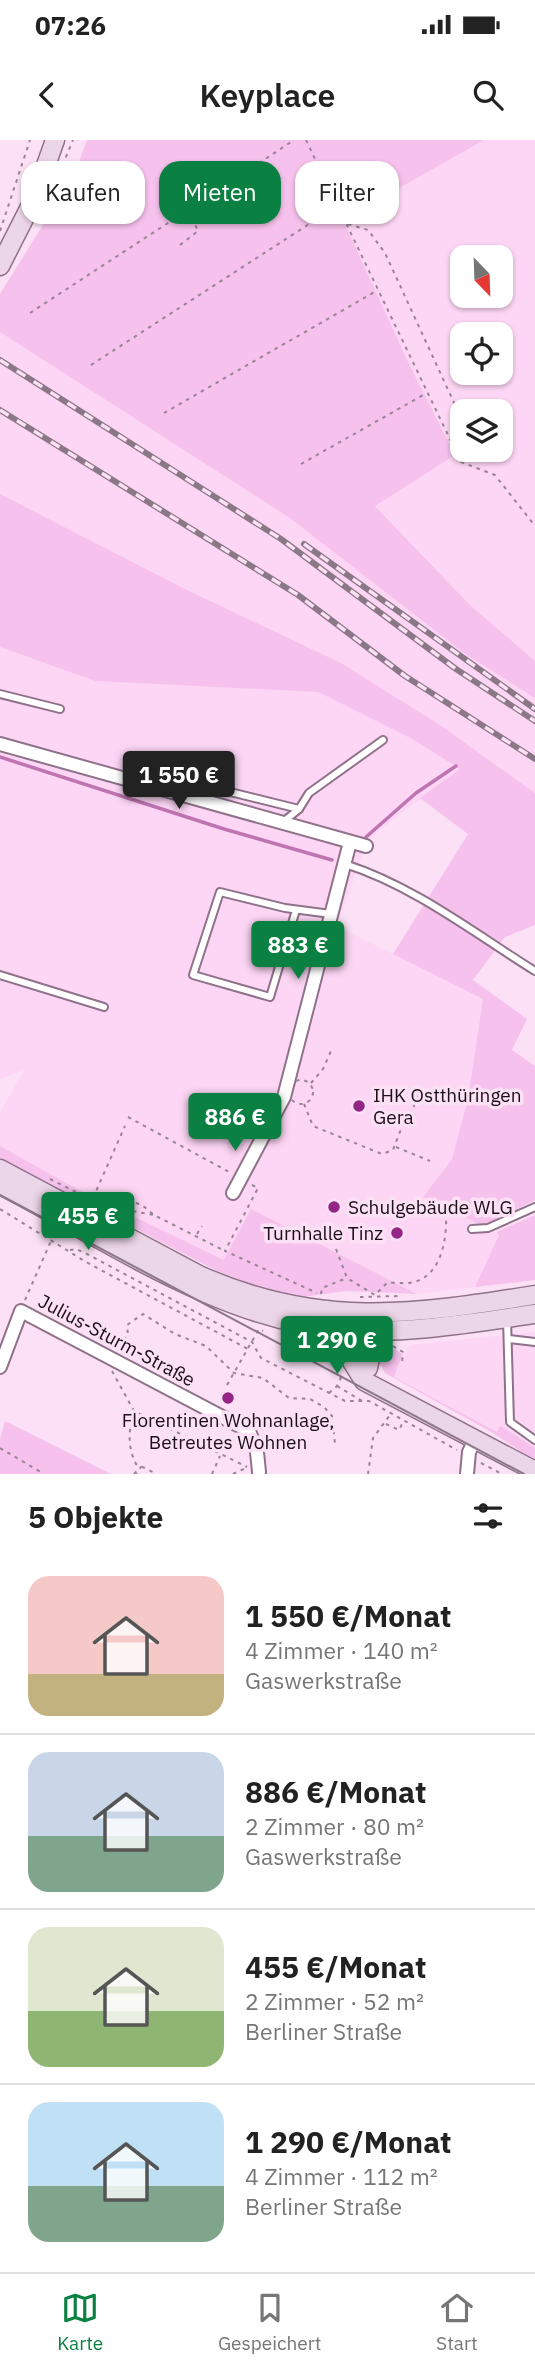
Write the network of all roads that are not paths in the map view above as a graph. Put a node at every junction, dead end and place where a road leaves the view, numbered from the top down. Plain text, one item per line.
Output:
1 (55, 140) edge
2 (0, 266) edge
3 (0, 694) edge
4 (60, 709) dead end
5 (383, 740) dead end
6 (0, 744) edge
7 (218, 789) dead end
8 (299, 809) junction
9 (282, 823) junction
10 (350, 842) junction
11 (366, 846) dead end
12 (345, 864) junction
13 (296, 910) junction
14 (333, 915) junction
15 (535, 971) edge
16 (0, 975) edge
17 (104, 1007) dead end
18 (0, 1169) edge
19 (0, 1185) edge
20 (233, 1193) dead end
21 (535, 1207) edge
22 (472, 1228) dead end
23 (535, 1295) edge
24 (535, 1314) edge
25 (507, 1318) junction
26 (346, 1321) junction
27 (386, 1336) junction
28 (509, 1339) junction
29 (535, 1342) edge
30 (0, 1367) edge
31 (368, 1368) junction
32 (378, 1388) junction
33 (535, 1440) edge
34 (472, 1448) junction
35 (535, 1471) edge
36 (259, 1473) edge
37 (467, 1474) edge

1 - 2 main road
3 - 4 lane
5 - 8 lane
6 - 9 street
7 - 8 lane
8 - 9 lane
9 - 10 street
10 - 11 street
10 - 12 street
12 - 14 street
12 - 15 lane
13 - 13 lane
13 - 14 lane
14 - 20 street
16 - 17 lane
18 - 26 main road
19 - 26 main road
21 - 22 lane
23 - 26 main road
24 - 25 main road
25 - 27 main road
25 - 28 lane
26 - 27 main road
26 - 31 main road
26 - 32 main road
27 - 31 main road
28 - 29 lane
28 - 33 lane
30 - 36 street, Julius-Sturm-Straße
31 - 32 main road
32 - 34 main road
34 - 35 main road
34 - 37 street

